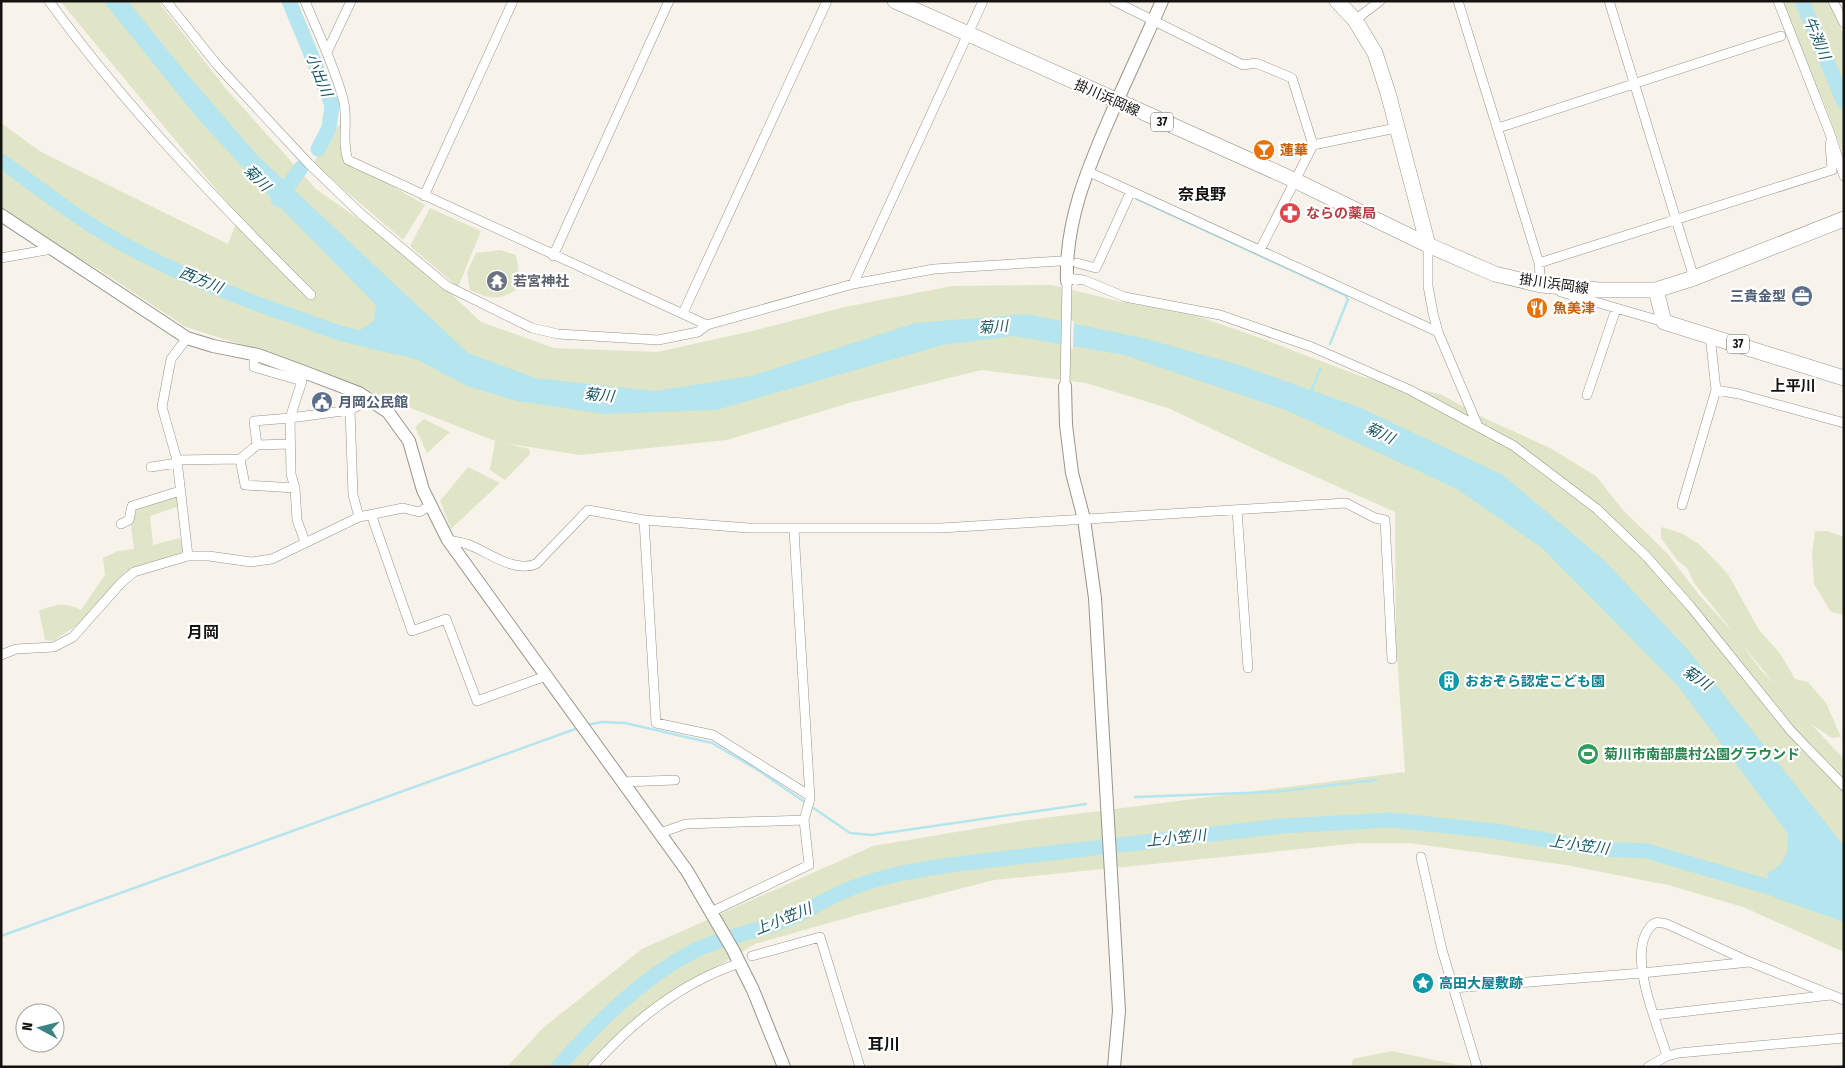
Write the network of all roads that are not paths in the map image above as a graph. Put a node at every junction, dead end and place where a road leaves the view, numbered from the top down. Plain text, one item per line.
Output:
1 (49, 1) edge
2 (166, 1) edge
3 (305, 1) edge
4 (351, 1) edge
5 (513, 1) edge
6 (669, 1) edge
7 (826, 1) edge
8 (895, 1) edge
9 (983, 1) edge
10 (1114, 1) edge
11 (1162, 1) edge
12 (1337, 1) edge
13 (1380, 1) edge
14 (1458, 1) edge
15 (1609, 1) edge
16 (1778, 1) edge
17 (1833, 1) edge
18 (1154, 20) junction
19 (1355, 20) junction
20 (1844, 23) edge
21 (968, 35) junction
22 (1781, 36) dead end
23 (326, 52) junction
24 (1635, 84) junction
25 (1117, 102) junction
26 (1396, 128) junction
27 (1498, 128) junction
28 (1832, 138) junction
29 (1313, 145) junction
30 (1086, 171) junction
31 (1844, 176) edge
32 (1294, 180) junction
33 (1131, 192) junction
34 (424, 196) junction
35 (1, 215) edge
36 (1677, 219) junction
37 (1844, 219) edge
38 (1428, 245) junction
39 (52, 249) junction
40 (1260, 250) junction
41 (553, 256) junction
42 (1, 258) edge
43 (1060, 261) dead end
44 (1077, 263) dead end
45 (1539, 263) junction
46 (1694, 278) junction
47 (1067, 280) junction
48 (853, 284) junction
49 (1541, 285) junction
50 (1656, 290) junction
51 (311, 295) dead end
52 (1616, 309) junction
53 (683, 313) junction
54 (1664, 322) junction
55 (707, 325) junction
56 (1438, 332) junction
57 (1710, 335) junction
58 (186, 338) junction
59 (254, 354) junction
60 (1844, 378) edge
61 (1065, 386) joint
62 (1716, 390) junction
63 (1587, 394) dead end
64 (371, 399) junction
65 (350, 410) junction
66 (290, 418) junction
67 (1844, 423) edge
68 (1476, 424) junction
69 (290, 444) junction
70 (257, 445) junction
71 (240, 458) junction
72 (177, 461) junction
73 (151, 467) dead end
74 (295, 488) junction
75 (180, 491) junction
76 (1682, 505) dead end
77 (430, 506) junction
78 (1237, 510) junction
79 (370, 514) junction
80 (359, 517) junction
81 (1084, 519) junction
82 (644, 520) junction
83 (121, 524) dead end
84 (794, 530) junction
85 (448, 540) junction
86 (305, 542) junction
87 (188, 556) junction
88 (1, 655) edge
89 (1392, 659) dead end
90 (1248, 668) dead end
91 (546, 676) junction
92 (675, 780) dead end
93 (622, 782) junction
94 (1844, 786) edge
95 (810, 798) junction
96 (804, 820) junction
97 (660, 833) junction
98 (1421, 858) dead end
99 (711, 912) junction
100 (752, 956) dead end
101 (1750, 962) junction
102 (740, 963) junction
103 (1642, 973) junction
104 (1453, 988) junction
105 (1831, 995) junction
106 (1844, 1000) edge
107 (1655, 1015) junction
108 (1844, 1038) edge
109 (1668, 1056) junction
110 (592, 1067) edge
111 (784, 1067) edge
112 (860, 1067) edge
113 (1114, 1067) edge
114 (1476, 1067) edge
115 (1648, 1067) edge

1 - 51 street
2 - 55 street
3 - 23 street
4 - 23 street
5 - 34 street
6 - 41 street
7 - 53 street
8 - 21 main road, 掛川浜岡線 / 37
9 - 21 street
10 - 18 street
11 - 18 street
12 - 19 main road
13 - 19 street
14 - 27 street
15 - 24 street
16 - 28 street
17 - 20 street
18 - 25 street
18 - 29 street
19 - 26 main road
21 - 25 main road, 掛川浜岡線 / 37
21 - 48 street
22 - 24 street
23 - 34 street
24 - 27 street
24 - 36 street
25 - 30 street
25 - 32 main road, 掛川浜岡線 / 37
26 - 29 street
26 - 38 main road
27 - 45 street
28 - 31 street
28 - 36 street
29 - 32 street
30 - 33 street
30 - 47 street
32 - 38 main road, 掛川浜岡線 / 37
32 - 40 street
33 - 40 street
33 - 44 street
34 - 41 street
35 - 39 street
36 - 45 street
36 - 46 street
37 - 46 main road, 掛川浜岡線 / 37
38 - 49 main road, 掛川浜岡線 / 37
38 - 56 street
39 - 42 street
39 - 58 street
40 - 56 street
41 - 53 street
43 - 48 street
45 - 49 street
46 - 50 main road, 掛川浜岡線 / 37
47 - 61 street
47 - 68 street
48 - 55 street
49 - 50 main road, 掛川浜岡線 / 37
49 - 52 street
50 - 54 main road
52 - 54 street
52 - 63 street
53 - 55 street
54 - 57 main road, 37
56 - 68 street
57 - 60 main road, 37
57 - 62 street
58 - 59 street
58 - 72 street
59 - 64 street
59 - 66 street
61 - 81 street
62 - 67 street
62 - 76 street
64 - 65 street
64 - 77 street
65 - 66 street
65 - 80 street
66 - 69 street
66 - 70 street
68 - 94 street
69 - 70 street
69 - 74 street
70 - 71 street
71 - 72 street
71 - 74 street
72 - 73 street
72 - 75 street
74 - 86 street
75 - 83 street
75 - 87 street
77 - 79 street
77 - 85 street
78 - 81 street
78 - 89 street
78 - 90 street
79 - 80 street
79 - 91 street
80 - 86 street
81 - 84 street
81 - 113 street
82 - 84 street
82 - 85 street
82 - 95 street
84 - 95 street
85 - 91 street
86 - 87 street
87 - 88 street
91 - 93 street
92 - 93 street
93 - 97 street
95 - 96 street
96 - 97 street
96 - 99 street
97 - 99 street
98 - 104 street
99 - 102 street
100 - 112 street
101 - 103 street
101 - 103 street
101 - 105 street
102 - 110 street
102 - 111 street
103 - 104 street
103 - 107 street
104 - 114 street
105 - 106 street
105 - 107 street
107 - 109 street
108 - 109 street
109 - 115 street

